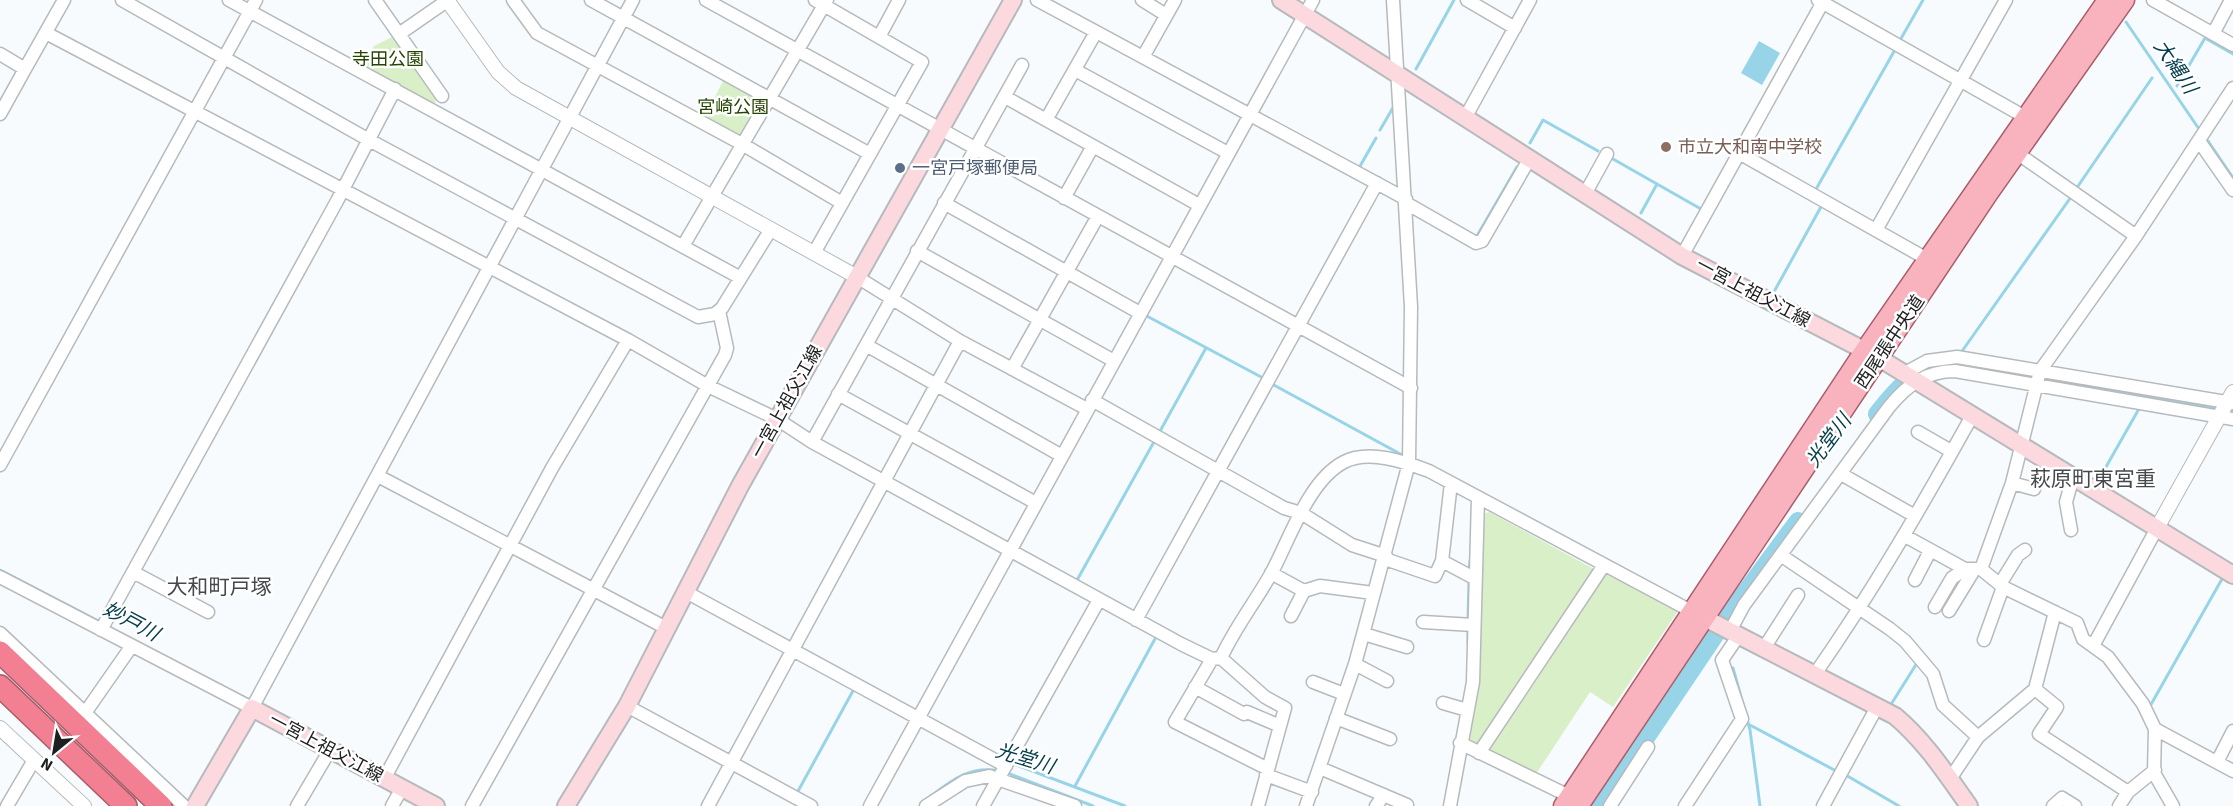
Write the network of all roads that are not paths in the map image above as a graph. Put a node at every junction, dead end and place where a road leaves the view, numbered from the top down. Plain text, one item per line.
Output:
1 (64, 0) edge
2 (122, 0) edge
3 (229, 0) edge
4 (375, 0) edge
5 (447, 0) edge
6 (513, 0) edge
7 (591, 0) edge
8 (633, 0) edge
9 (706, 0) edge
10 (899, 0) edge
11 (1013, 0) edge
12 (1037, 0) edge
13 (1142, 0) edge
14 (1175, 0) edge
15 (1281, 0) edge
16 (1313, 0) edge
17 (1393, 0) edge
18 (1467, 0) edge
19 (1530, 0) edge
20 (2006, 0) edge
21 (2125, 0) edge
22 (2153, 0) edge
23 (2231, 0) edge
24 (1822, 1) edge
25 (822, 2) edge
26 (2103, 2) edge
27 (253, 6) edge
28 (1166, 15) junction
29 (1305, 16) junction
30 (624, 17) junction
31 (1515, 28) junction
32 (1096, 32) junction
33 (46, 33) junction
34 (399, 34) junction
35 (2212, 34) junction
36 (879, 37) junction
37 (2233, 45) edge
38 (797, 51) junction
39 (0, 54) edge
40 (225, 56) junction
41 (1143, 57) junction
42 (597, 65) junction
43 (1022, 65) dead end
44 (25, 69) junction
45 (1075, 70) junction
46 (1396, 74) junction
47 (1961, 81) junction
48 (2233, 88) edge
49 (395, 89) junction
50 (442, 96) dead end
51 (771, 97) junction
52 (1005, 97) junction
53 (897, 106) junction
54 (195, 111) junction
55 (0, 114) edge
56 (1250, 115) junction
57 (570, 117) junction
58 (2025, 117) junction
59 (1465, 118) junction
60 (1046, 120) junction
61 (940, 129) junction
62 (369, 140) junction
63 (2199, 141) junction
64 (742, 144) junction
65 (1093, 146) junction
66 (975, 149) junction
67 (1228, 153) junction
68 (1739, 153) junction
69 (2017, 153) junction
70 (870, 154) junction
71 (1607, 154) dead end
72 (1530, 158) junction
73 (542, 168) junction
74 (1377, 183) junction
75 (343, 189) junction
76 (2233, 190) edge
77 (1585, 194) junction
78 (713, 196) junction
79 (1064, 198) junction
80 (1406, 201) junction
81 (842, 203) junction
82 (944, 203) junction
83 (1199, 205) junction
84 (1098, 216) junction
85 (517, 218) junction
86 (771, 229) junction
87 (1876, 230) junction
88 (2136, 236) junction
89 (683, 246) junction
90 (917, 251) junction
91 (814, 253) junction
92 (1172, 256) junction
93 (1682, 256) junction
94 (1927, 259) junction
95 (490, 267) junction
96 (1067, 272) junction
97 (740, 277) junction
98 (857, 277) junction
99 (891, 299) junction
100 (719, 311) junction
101 (1140, 313) junction
102 (1040, 320) junction
103 (1299, 326) junction
104 (628, 340) junction
105 (960, 340) junction
106 (866, 345) junction
107 (1871, 355) junction
108 (1114, 361) junction
109 (1012, 369) junction
110 (1910, 378) junction
111 (2038, 379) junction
112 (936, 385) junction
113 (708, 386) junction
114 (1411, 388) junction
115 (838, 394) junction
116 (1090, 405) junction
117 (2227, 407) edge
118 (1972, 416) junction
119 (777, 419) junction
120 (1918, 432) dead end
121 (910, 434) junction
122 (812, 442) junction
123 (2022, 447) junction
124 (1951, 451) junction
125 (1062, 456) junction
126 (1409, 464) junction
127 (0, 465) edge
128 (1218, 470) junction
129 (1841, 474) junction
130 (378, 476) junction
131 (2073, 477) junction
132 (885, 481) junction
133 (1451, 483) junction
134 (2012, 483) junction
135 (2034, 489) dead end
136 (1478, 498) junction
137 (1036, 503) junction
138 (1301, 513) junction
139 (1915, 516) junction
140 (2157, 528) junction
141 (2071, 530) dead end
142 (1905, 536) junction
143 (510, 545) junction
144 (2025, 550) dead end
145 (1010, 551) junction
146 (1930, 551) junction
147 (1782, 556) junction
148 (1386, 558) junction
149 (1442, 561) junction
150 (1604, 565) junction
151 (1973, 569) junction
152 (133, 572) junction
153 (1271, 573) junction
154 (2233, 575) edge
155 (0, 577) edge
156 (1474, 578) junction
157 (1915, 580) dead end
158 (2002, 586) junction
159 (594, 590) junction
160 (1304, 591) junction
161 (686, 592) junction
162 (1373, 593) junction
163 (1798, 595) dead end
164 (1099, 600) junction
165 (1935, 607) dead end
166 (1861, 609) junction
167 (1949, 610) dead end
168 (208, 612) dead end
169 (2055, 612) junction
170 (1292, 616) dead end
171 (1136, 620) junction
172 (1423, 622) dead end
173 (1473, 625) junction
174 (1718, 625) junction
175 (103, 626) junction
176 (668, 629) junction
177 (0, 633) edge
178 (1364, 634) junction
179 (1984, 640) dead end
180 (2093, 646) junction
181 (131, 647) junction
182 (1407, 647) dead end
183 (1764, 648) junction
184 (793, 651) junction
185 (0, 652) edge
186 (1216, 659) junction
187 (0, 660) edge
188 (1355, 663) junction
189 (1815, 674) junction
190 (1387, 681) dead end
191 (1313, 682) dead end
192 (0, 686) edge
193 (1195, 687) junction
194 (2035, 689) junction
195 (0, 692) edge
196 (1344, 694) junction
197 (1443, 703) dead end
198 (627, 706) junction
199 (1877, 707) junction
200 (252, 708) junction
201 (1467, 710) junction
202 (85, 713) junction
203 (1336, 718) junction
204 (918, 719) junction
205 (1280, 726) junction
206 (0, 728) edge
207 (2155, 729) junction
208 (2233, 731) edge
209 (1978, 737) junction
210 (1390, 739) dead end
211 (1460, 743) junction
212 (1648, 747) dead end
213 (330, 750) junction
214 (1479, 753) junction
215 (34, 760) junction
216 (2217, 762) junction
217 (732, 764) junction
218 (1320, 768) junction
219 (2155, 770) junction
220 (2233, 771) edge
221 (1003, 772) junction
222 (1267, 772) junction
223 (384, 779) junction
224 (1950, 779) junction
225 (402, 788) junction
226 (1312, 792) junction
227 (2128, 792) junction
228 (1384, 795) junction
229 (1579, 804) edge
230 (1407, 805) edge
231 (7, 806) edge
232 (84, 806) edge
233 (117, 806) edge
234 (126, 806) edge
235 (154, 806) edge
236 (161, 806) edge
237 (184, 806) edge
238 (195, 806) edge
239 (297, 806) edge
240 (392, 806) edge
241 (436, 806) edge
242 (472, 806) edge
243 (566, 806) edge
244 (708, 806) edge
245 (811, 806) edge
246 (870, 806) edge
247 (926, 806) edge
248 (982, 806) edge
249 (1075, 806) edge
250 (1258, 806) edge
251 (1306, 806) edge
252 (1376, 806) edge
253 (1450, 806) edge
254 (1610, 806) edge
255 (1685, 806) edge
256 (1823, 806) edge
257 (1969, 806) edge
258 (2053, 806) edge
259 (2075, 806) edge
260 (2119, 806) edge
261 (2173, 806) edge

1 - 33 street
2 - 40 street
3 - 27 street
4 - 34 street
5 - 34 street
5 - 57 street
6 - 42 street
7 - 30 street
8 - 30 street
9 - 38 street
10 - 36 street
11 - 61 main road, 一宮上祖父江線
12 - 32 street
13 - 28 street
14 - 28 street
15 - 29 main road, 一宮上祖父江線
16 - 29 street
17 - 46 street
18 - 31 street
19 - 31 street
20 - 47 street
21 - 69 main road, 西尾張中央道
22 - 35 street
23 - 35 street
24 - 47 street
24 - 68 street
25 - 36 street
25 - 38 street
26 - 58 main road, 西尾張中央道
27 - 40 street
27 - 49 street
28 - 41 street
29 - 46 main road, 一宮上祖父江線
29 - 56 street
30 - 42 street
30 - 51 street
31 - 59 street
32 - 41 street
32 - 45 street
33 - 44 street
33 - 54 street
34 - 50 street
35 - 37 street
36 - 53 street
38 - 51 street
38 - 53 street
39 - 44 street
40 - 54 street
40 - 62 street
41 - 56 street
42 - 57 street
42 - 64 street
43 - 52 street
44 - 55 street
45 - 60 street
45 - 67 street
46 - 59 main road, 一宮上祖父江線
46 - 80 street
47 - 58 street
47 - 87 street
48 - 63 street
49 - 62 street
49 - 73 street
51 - 64 street
51 - 70 street
52 - 60 street
52 - 66 street
53 - 61 street
53 - 70 street
54 - 75 street
54 - 127 street
56 - 67 street
56 - 74 street
57 - 73 street
57 - 78 street
58 - 94 main road, 西尾張中央道
59 - 72 main road, 一宮上祖父江線
60 - 65 street
61 - 66 street
61 - 98 main road, 一宮上祖父江線
62 - 75 street
62 - 85 street
63 - 76 street
63 - 88 street
64 - 78 street
64 - 81 street
65 - 79 street
65 - 83 street
66 - 79 street
66 - 82 street
67 - 83 street
68 - 87 street
68 - 93 street
69 - 88 street
69 - 107 main road, 西尾張中央道
70 - 81 street
71 - 77 street
72 - 77 main road, 一宮上祖父江線
72 - 80 street
73 - 85 street
73 - 89 street
74 - 80 street
74 - 103 street
75 - 95 street
75 - 152 street
77 - 93 main road, 一宮上祖父江線
78 - 86 street
78 - 89 street
79 - 84 street
80 - 114 street
81 - 91 street
82 - 90 street
82 - 96 street
83 - 92 street
84 - 92 street
84 - 96 street
85 - 95 street
85 - 100 street
86 - 91 street
86 - 97 street
87 - 94 street
88 - 111 street
89 - 97 street
90 - 99 street
90 - 102 street
91 - 98 street
92 - 101 street
92 - 103 street
93 - 107 main road, 一宮上祖父江線
94 - 107 main road, 西尾張中央道
95 - 104 street
95 - 130 street
96 - 101 street
96 - 102 street
97 - 100 street
98 - 99 street
98 - 119 main road, 一宮上祖父江線
99 - 105 street
99 - 106 street
100 - 113 street
101 - 108 street
102 - 108 street
102 - 109 street
103 - 114 street
103 - 128 street
104 - 113 street
104 - 143 street
105 - 109 street
105 - 112 street
106 - 112 street
106 - 115 street
107 - 110 main road, 一宮上祖父江線
107 - 174 main road, 西尾張中央道
108 - 116 street
109 - 116 street
110 - 111 street
110 - 118 main road, 一宮上祖父江線
110 - 129 street
111 - 117 street
111 - 123 street
112 - 121 street
112 - 125 street
113 - 119 street
113 - 159 street
114 - 126 street
115 - 121 street
115 - 122 street
116 - 125 street
116 - 128 street
117 - 140 street
118 - 123 main road, 一宮上祖父江線
118 - 124 street
119 - 122 street
119 - 161 main road, 一宮上祖父江線
120 - 124 street
121 - 132 street
121 - 137 street
122 - 132 street
123 - 131 main road, 一宮上祖父江線
123 - 134 street
124 - 139 street
125 - 137 street
126 - 133 street
126 - 138 street
126 - 148 street
128 - 138 street
128 - 171 street
129 - 139 street
129 - 147 street
130 - 143 street
130 - 200 street
131 - 140 main road, 一宮上祖父江線
131 - 141 street
132 - 145 street
132 - 184 street
133 - 136 street
133 - 149 street
134 - 135 street
134 - 151 street
136 - 150 street
136 - 156 street
137 - 145 street
138 - 148 street
138 - 153 street
139 - 142 street
140 - 154 main road, 一宮上祖父江線
140 - 180 street
142 - 146 street
142 - 166 street
143 - 159 street
143 - 223 street
144 - 158 street
145 - 164 street
145 - 204 street
146 - 151 street
146 - 157 street
147 - 166 street
147 - 174 street
148 - 149 street
148 - 162 street
149 - 156 street
150 - 174 street
150 - 214 street
151 - 158 street
151 - 165 street
151 - 167 street
152 - 168 street
152 - 175 street
153 - 160 street
153 - 186 street
155 - 175 street
156 - 173 street
158 - 169 street
158 - 179 street
159 - 176 street
159 - 242 street
160 - 162 street
160 - 170 street
161 - 176 main road, 一宮上祖父江線
161 - 184 street
162 - 178 street
163 - 183 street
164 - 171 street
164 - 221 street
166 - 189 street
166 - 209 street
169 - 180 street
169 - 194 street
171 - 186 street
172 - 173 street
173 - 201 street
174 - 183 main road
174 - 229 main road, 西尾張中央道
174 - 255 street
175 - 181 street
176 - 198 main road, 一宮上祖父江線
177 - 202 street
178 - 182 street
178 - 188 street
180 - 207 street
181 - 200 street
181 - 202 street
183 - 189 main road
184 - 204 street
184 - 217 street
185 - 236 highway
186 - 193 street
186 - 205 street
187 - 235 highway
188 - 190 street
188 - 196 street
189 - 199 main road
191 - 196 street
192 - 234 highway
193 - 205 street
193 - 222 street
194 - 209 street
194 - 227 street
195 - 233 highway
196 - 203 street
197 - 201 street
198 - 217 street
198 - 243 main road, 一宮上祖父江線
199 - 224 main road
199 - 256 street
200 - 213 main road, 一宮上祖父江線
200 - 238 main road, 一宮上祖父江線
201 - 211 street
202 - 237 street
203 - 210 street
203 - 218 street
204 - 221 street
204 - 246 street
205 - 222 street
206 - 215 street
207 - 216 street
207 - 219 street
208 - 216 street
209 - 224 street
211 - 214 street
211 - 253 street
212 - 254 street
213 - 223 main road, 一宮上祖父江線
213 - 239 street
214 - 229 street
215 - 231 street
215 - 232 street
216 - 220 street
217 - 244 street
217 - 245 street
218 - 226 street
218 - 228 street
219 - 227 street
219 - 261 street
221 - 247 street
221 - 248 street
221 - 249 street
222 - 226 street
222 - 250 street
223 - 225 main road, 一宮上祖父江線
224 - 257 main road
225 - 240 street
225 - 241 main road, 一宮上祖父江線
226 - 251 street
227 - 260 street
228 - 230 street
228 - 252 street
258 - 259 street

